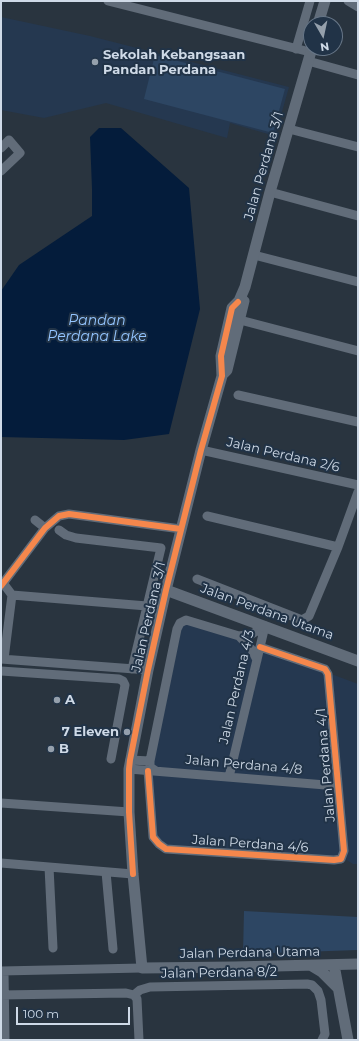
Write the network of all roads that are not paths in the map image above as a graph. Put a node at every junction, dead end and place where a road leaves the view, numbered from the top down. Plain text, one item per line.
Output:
1 (108, 1) edge
2 (310, 1) edge
3 (325, 1) edge
4 (348, 1) edge
5 (358, 6) edge
6 (320, 16) edge
7 (296, 48) junction
8 (303, 51) edge
9 (309, 56) edge
10 (315, 56) edge
11 (358, 75) edge
12 (288, 129) junction
13 (358, 147) edge
14 (1, 148) edge
15 (1, 171) edge
16 (270, 192) junction
17 (358, 216) edge
18 (254, 255) junction
19 (358, 282) edge
20 (240, 297) junction
21 (240, 320) junction
22 (358, 351) edge
23 (222, 372) junction
24 (238, 395) dead end
25 (358, 422) edge
26 (201, 450) junction
27 (358, 485) edge
28 (358, 492) edge
29 (207, 516) dead end
30 (35, 520) dead end
31 (45, 528) junction
32 (181, 529) junction
33 (59, 530) dead end
34 (338, 547) junction
35 (197, 579) dead end
36 (2, 585) edge
37 (166, 590) junction
38 (12, 595) junction
39 (147, 606) junction
40 (265, 626) junction
41 (239, 636) junction
42 (260, 647) junction
43 (3, 659) edge
44 (257, 660) junction
45 (358, 661) edge
46 (132, 669) junction
47 (1, 670) edge
48 (148, 670) junction
49 (112, 759) dead end
50 (129, 764) junction
51 (151, 768) junction
52 (229, 777) junction
53 (338, 786) junction
54 (1, 803) edge
55 (129, 812) junction
56 (341, 859) joint
57 (1, 863) edge
58 (49, 867) junction
59 (106, 872) junction
60 (133, 874) junction
61 (53, 948) dead end
62 (113, 949) dead end
63 (358, 964) edge
64 (334, 965) junction
65 (311, 966) junction
66 (142, 968) junction
67 (3, 971) edge
68 (338, 989) junction
69 (3, 995) edge
70 (134, 995) junction
71 (5, 1040) edge
72 (140, 1040) edge
73 (322, 1040) edge
74 (348, 1040) edge

1 - 7 street
2 - 7 street
3 - 6 street
4 - 5 street
7 - 8 street
9 - 12 street, Jalan Perdana 3/1
10 - 11 street
12 - 13 street
12 - 16 street, Jalan Perdana 3/1
14 - 15 street
16 - 17 street
16 - 18 street, Jalan Perdana 3/1
18 - 19 street
18 - 20 street, Jalan Perdana 3/1
20 - 21 street, Jalan Perdana 3/1
20 - 23 street, Jalan Perdana 3/1
21 - 22 street
21 - 23 street, Jalan Perdana 3/1
23 - 26 street, Jalan Perdana 3/1
24 - 25 street
26 - 27 street, Jalan Perdana 2/6
26 - 32 street, Jalan Perdana 3/1
28 - 34 street
29 - 34 street
30 - 31 street
31 - 32 street
31 - 36 street
32 - 37 street, Jalan Perdana 3/1
33 - 39 street
34 - 35 street
36 - 38 street
37 - 40 street, Jalan Perdana Utama
37 - 48 street, Jalan Perdana 3/1
38 - 39 street
38 - 43 street
39 - 46 street
40 - 41 street
40 - 42 street, Jalan Perdana 4/3
40 - 45 street, Jalan Perdana Utama
41 - 44 street
41 - 51 street
42 - 44 street, Jalan Perdana 4/3
42 - 53 street, Jalan Perdana 4/1
43 - 46 street
44 - 52 street, Jalan Perdana 4/3
46 - 48 street
47 - 49 street
48 - 50 street, Jalan Perdana 3/1
50 - 51 street, Jalan Perdana 4/8
50 - 55 street, Jalan Perdana 3/1
51 - 52 street, Jalan Perdana 4/8
51 - 56 street, Jalan Perdana 4/6
52 - 53 street, Jalan Perdana 4/8
53 - 56 street, Jalan Perdana 4/1
54 - 55 street
55 - 60 street, Jalan Perdana 3/1
57 - 58 street
58 - 59 street
58 - 61 street
59 - 60 street
59 - 62 street
60 - 66 street, Jalan Perdana 3/1
63 - 64 street, Jalan Perdana Utama
64 - 65 street, Jalan Perdana Utama
64 - 68 street
65 - 66 street, Jalan Perdana Utama
65 - 68 street
66 - 67 street
67 - 69 street
68 - 74 street
69 - 70 street
69 - 71 street
70 - 72 street
70 - 73 street, Jalan Perdana 8/2

